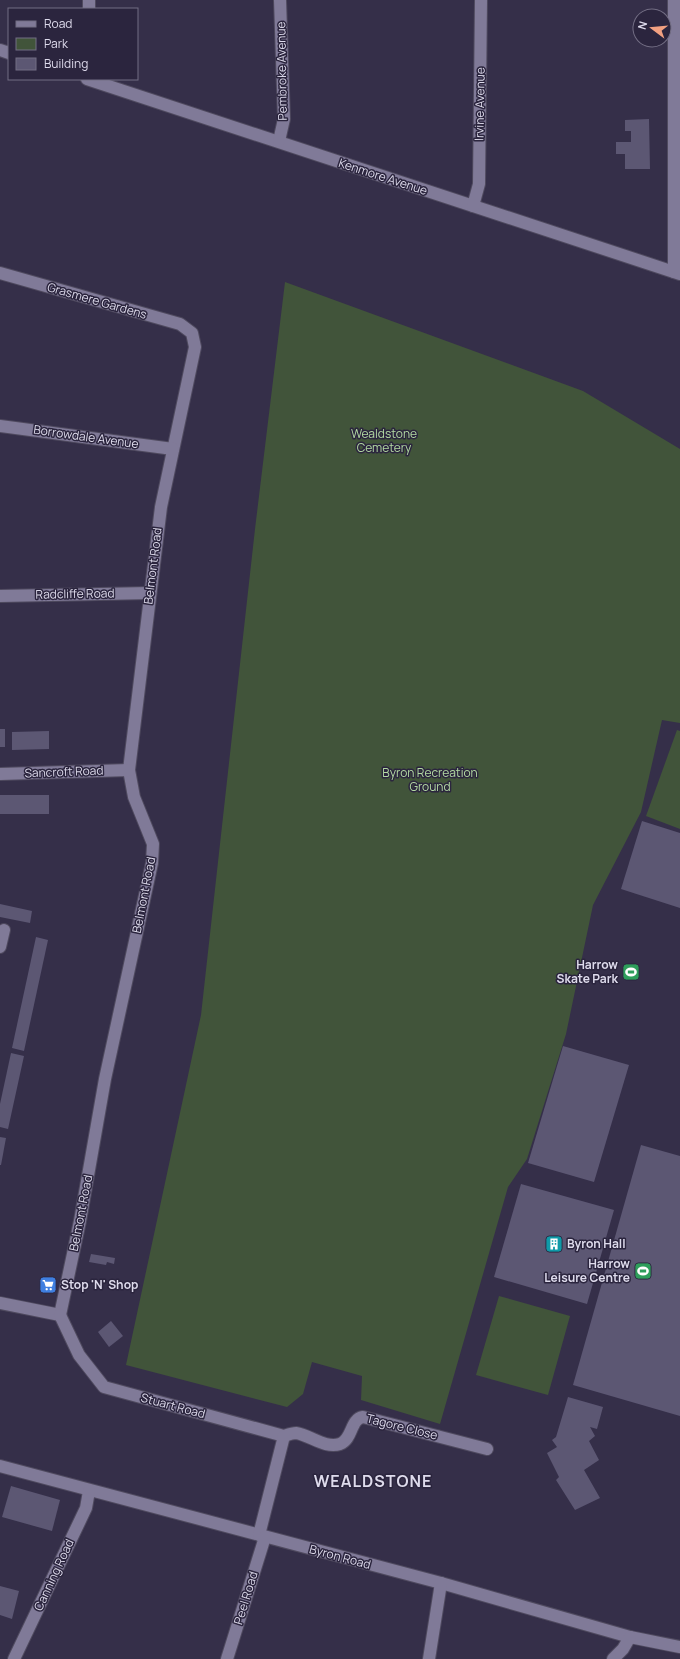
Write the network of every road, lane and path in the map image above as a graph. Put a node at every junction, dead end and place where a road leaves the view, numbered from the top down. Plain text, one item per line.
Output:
1 (280, 0) edge
2 (481, 0) edge
3 (674, 0) edge
4 (91, 80) edge
5 (279, 141) junction
6 (473, 206) junction
7 (0, 273) edge
8 (677, 273) edge
9 (192, 334) joint
10 (0, 426) edge
11 (173, 448) junction
12 (150, 593) junction
13 (0, 596) edge
14 (129, 770) junction
15 (0, 774) edge
16 (4, 930) dead end
17 (0, 947) edge
18 (0, 1302) edge
19 (60, 1315) junction
20 (284, 1436) junction
21 (487, 1449) dead end
22 (0, 1466) edge
23 (89, 1491) junction
24 (262, 1536) junction
25 (441, 1583) junction
26 (630, 1638) junction
27 (680, 1647) edge
28 (14, 1659) edge
29 (227, 1659) edge
30 (429, 1659) edge
31 (613, 1659) edge

1 - 5 street, Pembroke Avenue
2 - 6 street, Irvine Avenue
3 - 8 street
4 - 5 street, Kenmore Avenue
5 - 6 street, Kenmore Avenue
6 - 8 street, Kenmore Avenue
7 - 9 street, Grasmere Gardens
9 - 11 street, Belmont Road
10 - 11 street, Borrowdale Avenue
11 - 12 street, Belmont Road
12 - 13 street, Radcliffe Road
12 - 14 street, Belmont Road
14 - 15 street, Sancroft Road
14 - 19 street, Belmont Road
16 - 17 street
18 - 19 street
19 - 20 street, Stuart Road
20 - 21 street, Tagore Close
20 - 24 street
22 - 23 street, Byron Road
23 - 24 street, Byron Road
23 - 28 street, Canning Road
24 - 25 street, Byron Road
24 - 29 street, Peel Road
25 - 26 street, Byron Road
25 - 30 street
26 - 27 street, Byron Road
26 - 31 street

